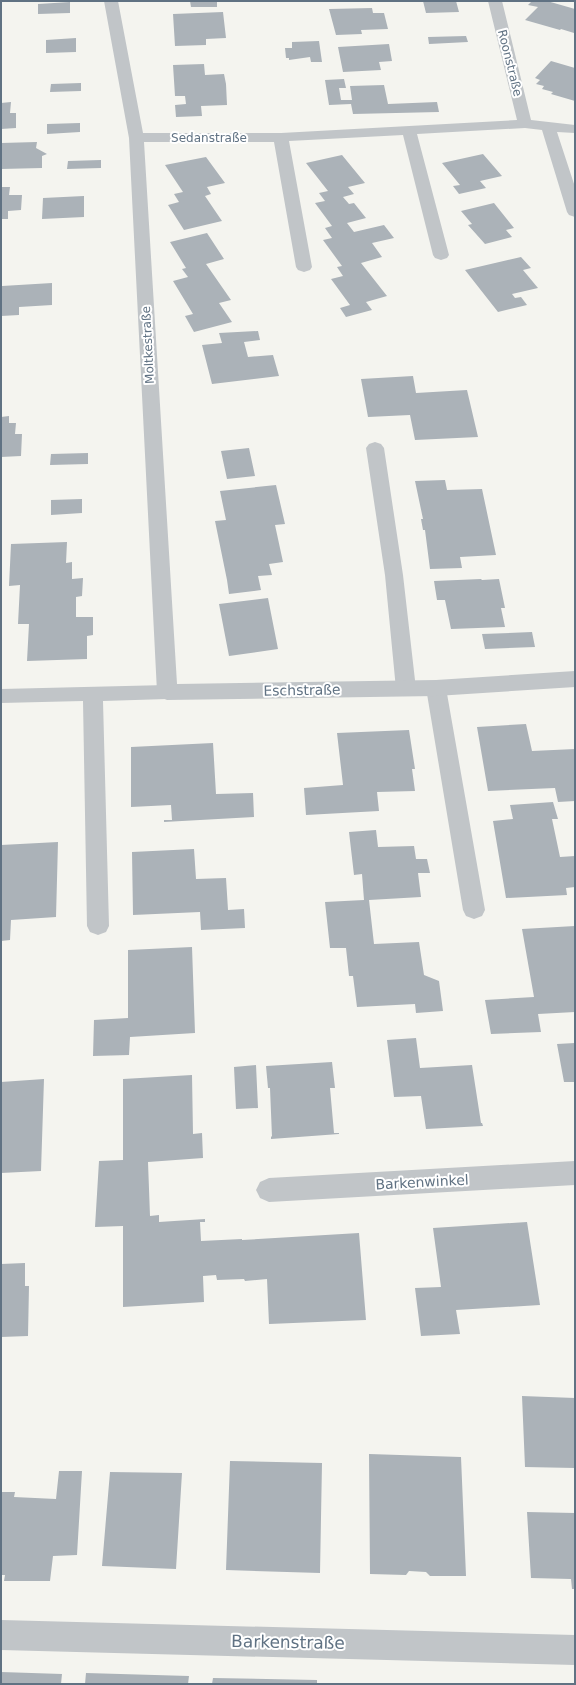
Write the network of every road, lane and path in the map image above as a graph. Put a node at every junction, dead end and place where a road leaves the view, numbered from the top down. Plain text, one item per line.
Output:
1 (111, 1) edge
2 (495, 1) edge
3 (525, 124) junction
4 (548, 126) junction
5 (575, 129) edge
6 (409, 131) junction
7 (282, 137) junction
8 (136, 138) junction
9 (575, 212) edge
10 (441, 255) dead end
11 (304, 267) dead end
12 (375, 448) dead end
13 (575, 679) edge
14 (436, 688) junction
15 (406, 689) junction
16 (167, 692) junction
17 (93, 694) junction
18 (1, 696) edge
19 (474, 910) dead end
20 (98, 926) dead end
21 (575, 1173) edge
22 (269, 1190) dead end
23 (1, 1636) edge
24 (575, 1650) edge

1 - 8 street, Moltkestraße
2 - 3 street, Roonstraße
3 - 4 street, Sedanstraße
3 - 6 street, Sedanstraße
4 - 5 street, Sedanstraße
4 - 9 street
6 - 7 street, Sedanstraße
6 - 10 street
7 - 8 street, Sedanstraße
7 - 11 street
8 - 16 street, Moltkestraße
12 - 15 lane
13 - 14 street, Eschstraße
14 - 15 street, Eschstraße
14 - 19 lane
15 - 16 street, Eschstraße
16 - 17 lane
17 - 18 lane
17 - 20 lane
21 - 22 street, Barkenwinkel
23 - 24 street, Barkenstraße

